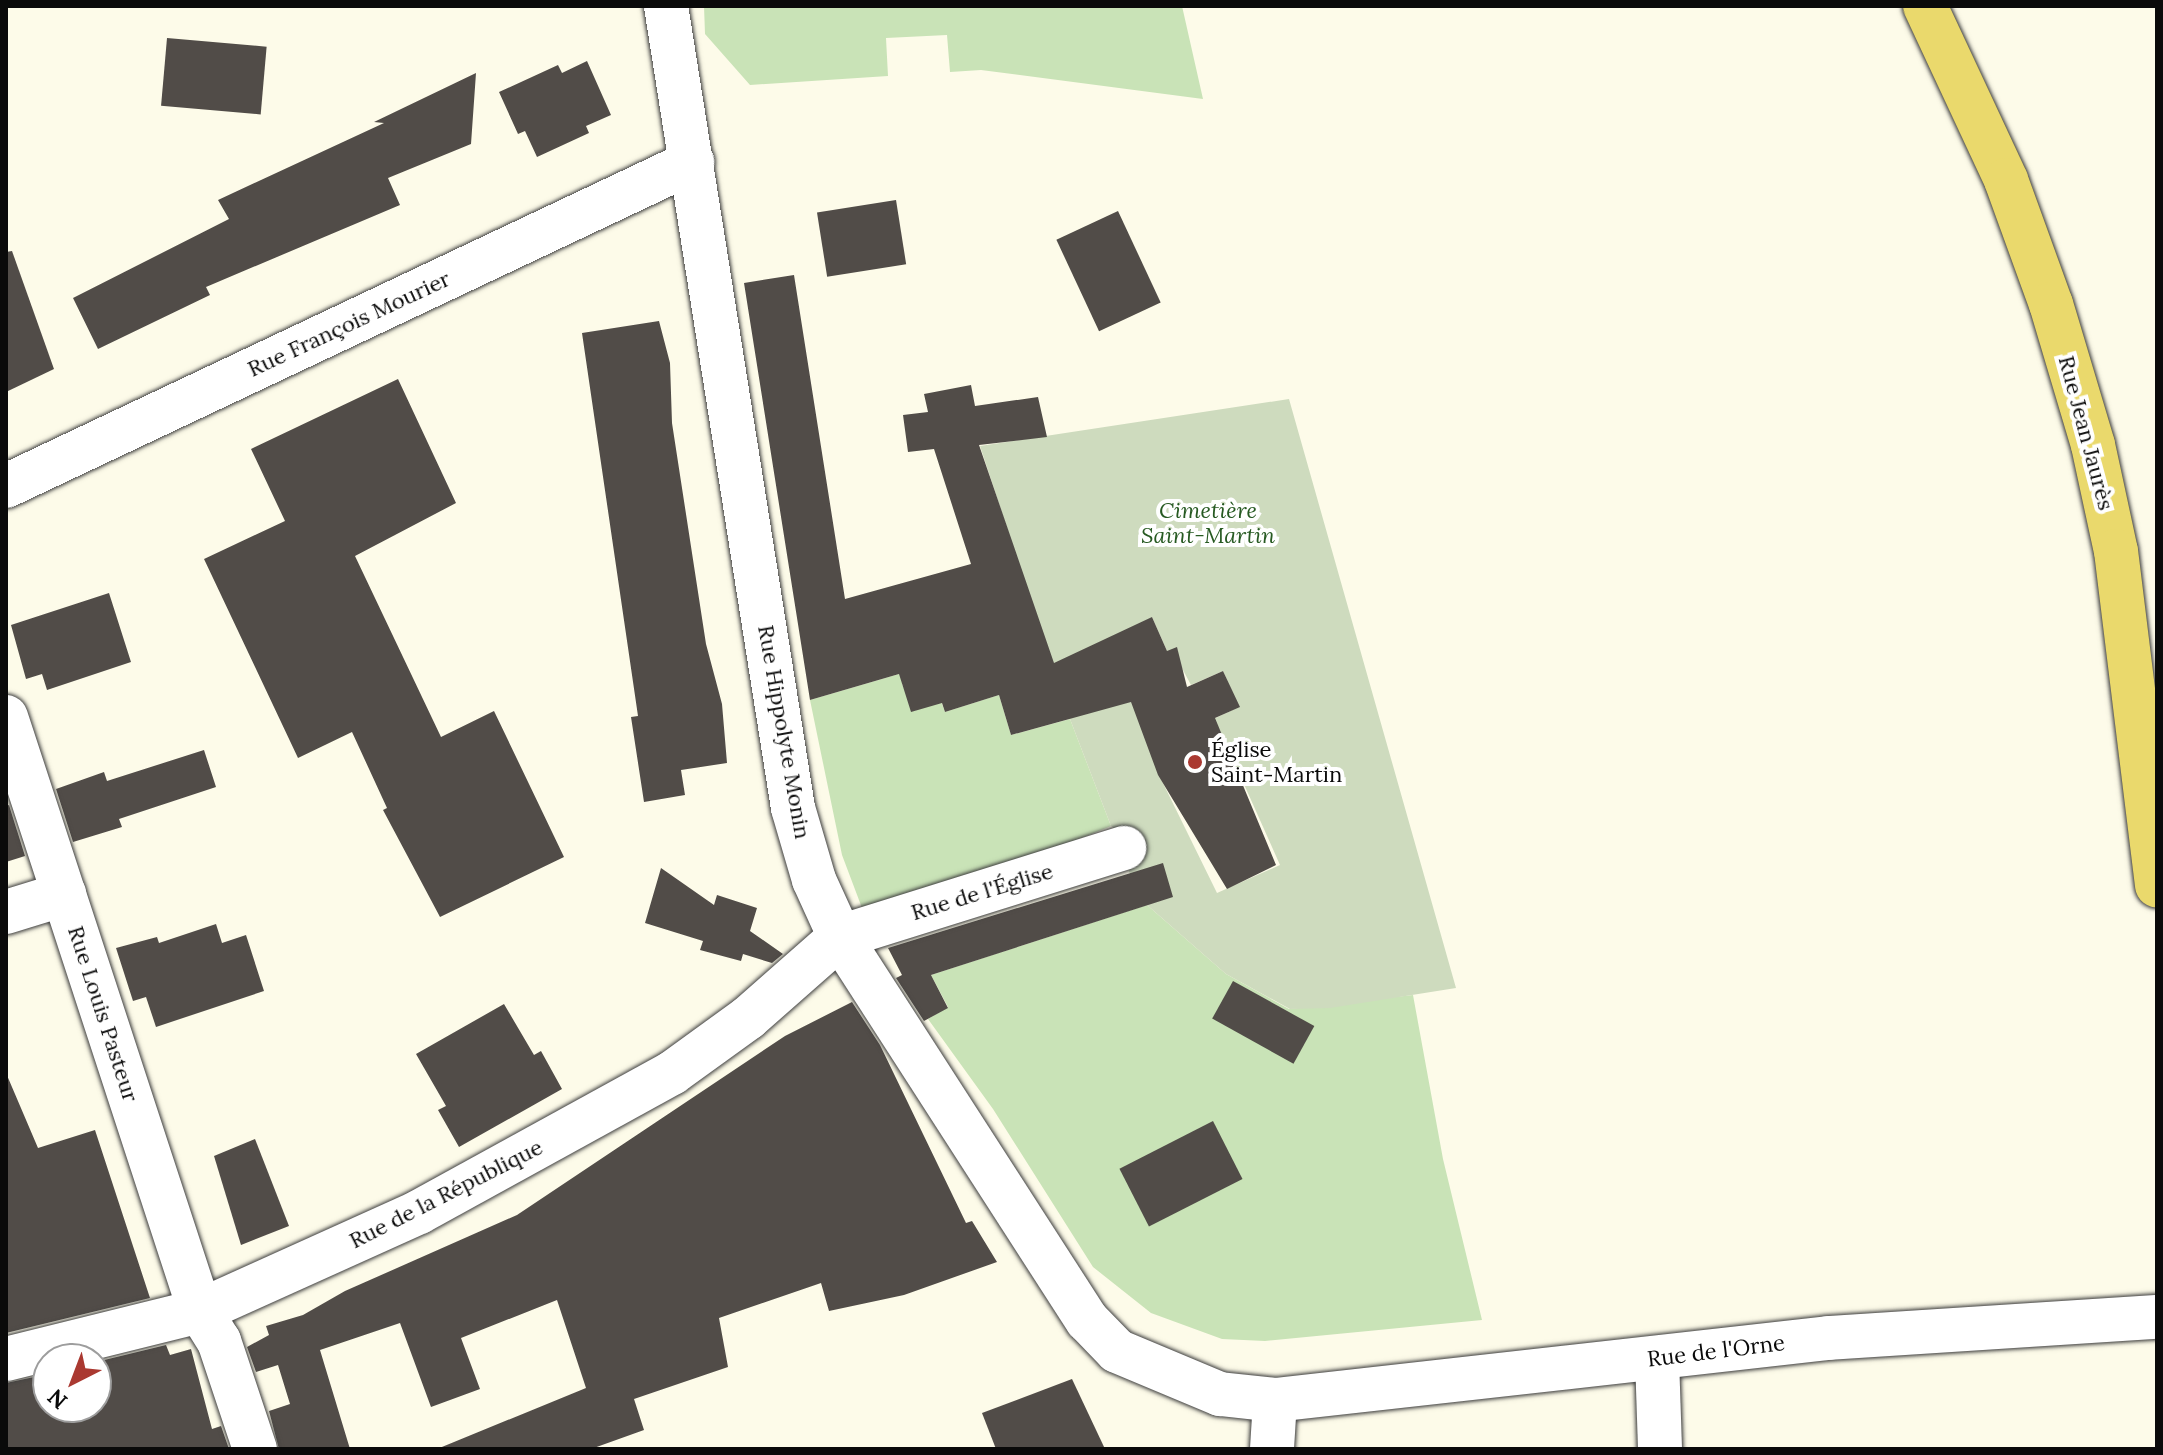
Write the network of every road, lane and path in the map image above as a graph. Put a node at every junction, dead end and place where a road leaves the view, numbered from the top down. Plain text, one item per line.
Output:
1 (666, 6) edge
2 (1925, 6) edge
3 (692, 162) junction
4 (6, 486) edge
5 (6, 717) edge
6 (1124, 848) dead end
7 (2157, 885) edge
8 (64, 894) junction
9 (6, 912) edge
10 (840, 937) junction
11 (200, 1311) junction
12 (2157, 1317) edge
13 (1657, 1358) junction
14 (6, 1359) edge
15 (1275, 1400) junction
16 (255, 1449) edge
17 (1272, 1449) edge
18 (1660, 1449) edge

1 - 3 street, Rue Hippolyte Monin
2 - 7 main road, Rue Jean Jaurès
3 - 4 street, Rue François Mourier
3 - 10 street, Rue Hippolyte Monin
5 - 8 street, Rue Louis Pasteur
6 - 10 street, Rue de l'Église
8 - 9 street
8 - 11 street, Rue Louis Pasteur
10 - 11 street, Rue de la République
10 - 15 street, Rue Hippolyte Monin
11 - 14 street, Rue de la République
11 - 16 street, Rue Louis Pasteur
12 - 13 street, Rue de l'Orne
13 - 15 street, Rue de l'Orne
13 - 18 street
15 - 17 street

